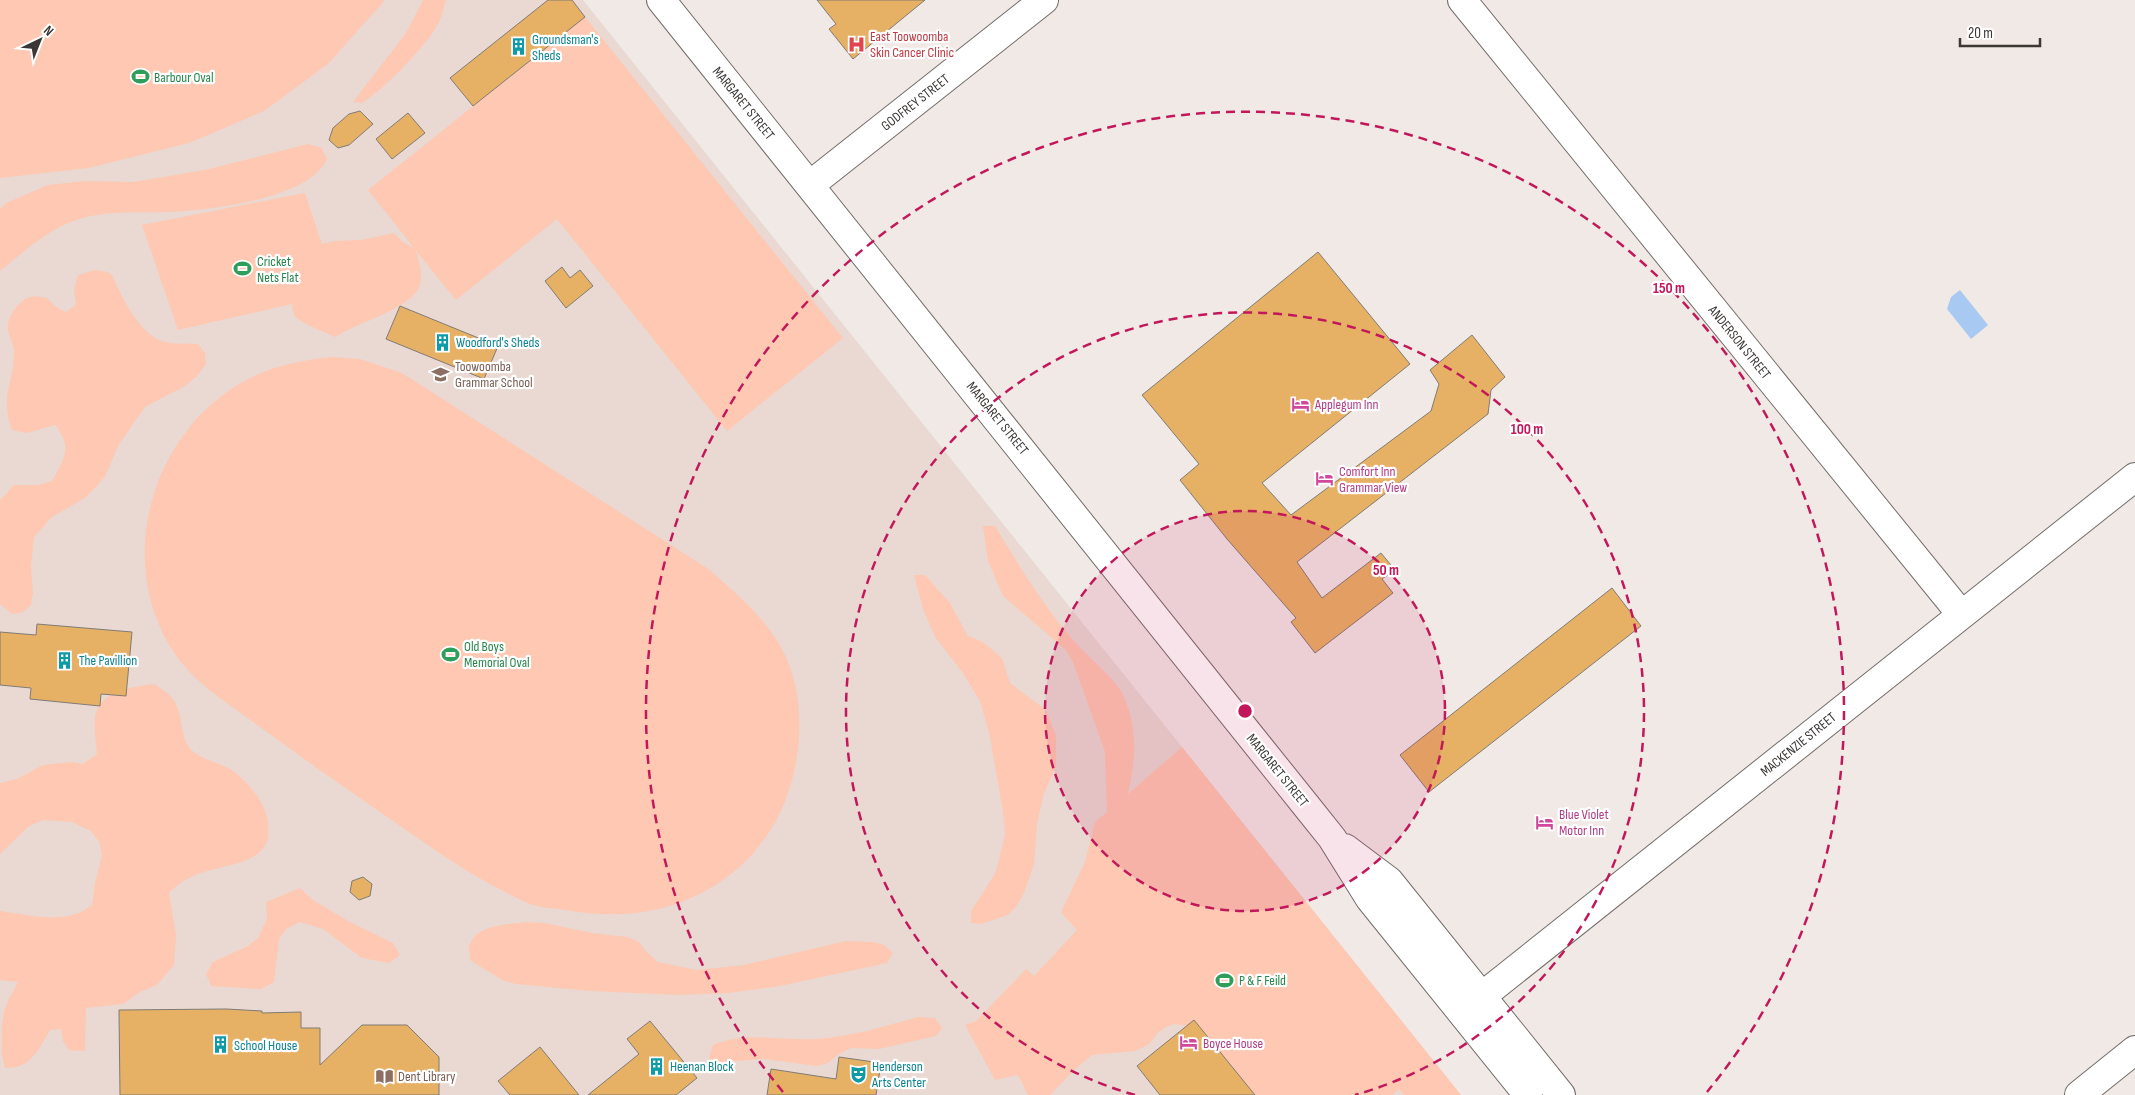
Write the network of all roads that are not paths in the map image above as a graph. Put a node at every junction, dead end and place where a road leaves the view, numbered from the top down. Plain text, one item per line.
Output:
1 (661, 0) edge
2 (1044, 0) edge
3 (1462, 0) edge
4 (810, 185) junction
5 (2135, 476) edge
6 (1961, 614) junction
7 (1472, 1004) junction
8 (2135, 1050) edge
9 (1528, 1095) edge
10 (1560, 1095) edge
11 (2079, 1095) edge

1 - 4 street, MARGARET STREET
2 - 4 street, GODFREY STREET
3 - 6 street, ANDERSON STREET
4 - 7 street, MARGARET STREET
5 - 6 street, MACKENZIE STREET
6 - 7 street, MACKENZIE STREET
7 - 9 street, MARGARET STREET
7 - 10 street, MARGARET STREET
8 - 11 street

